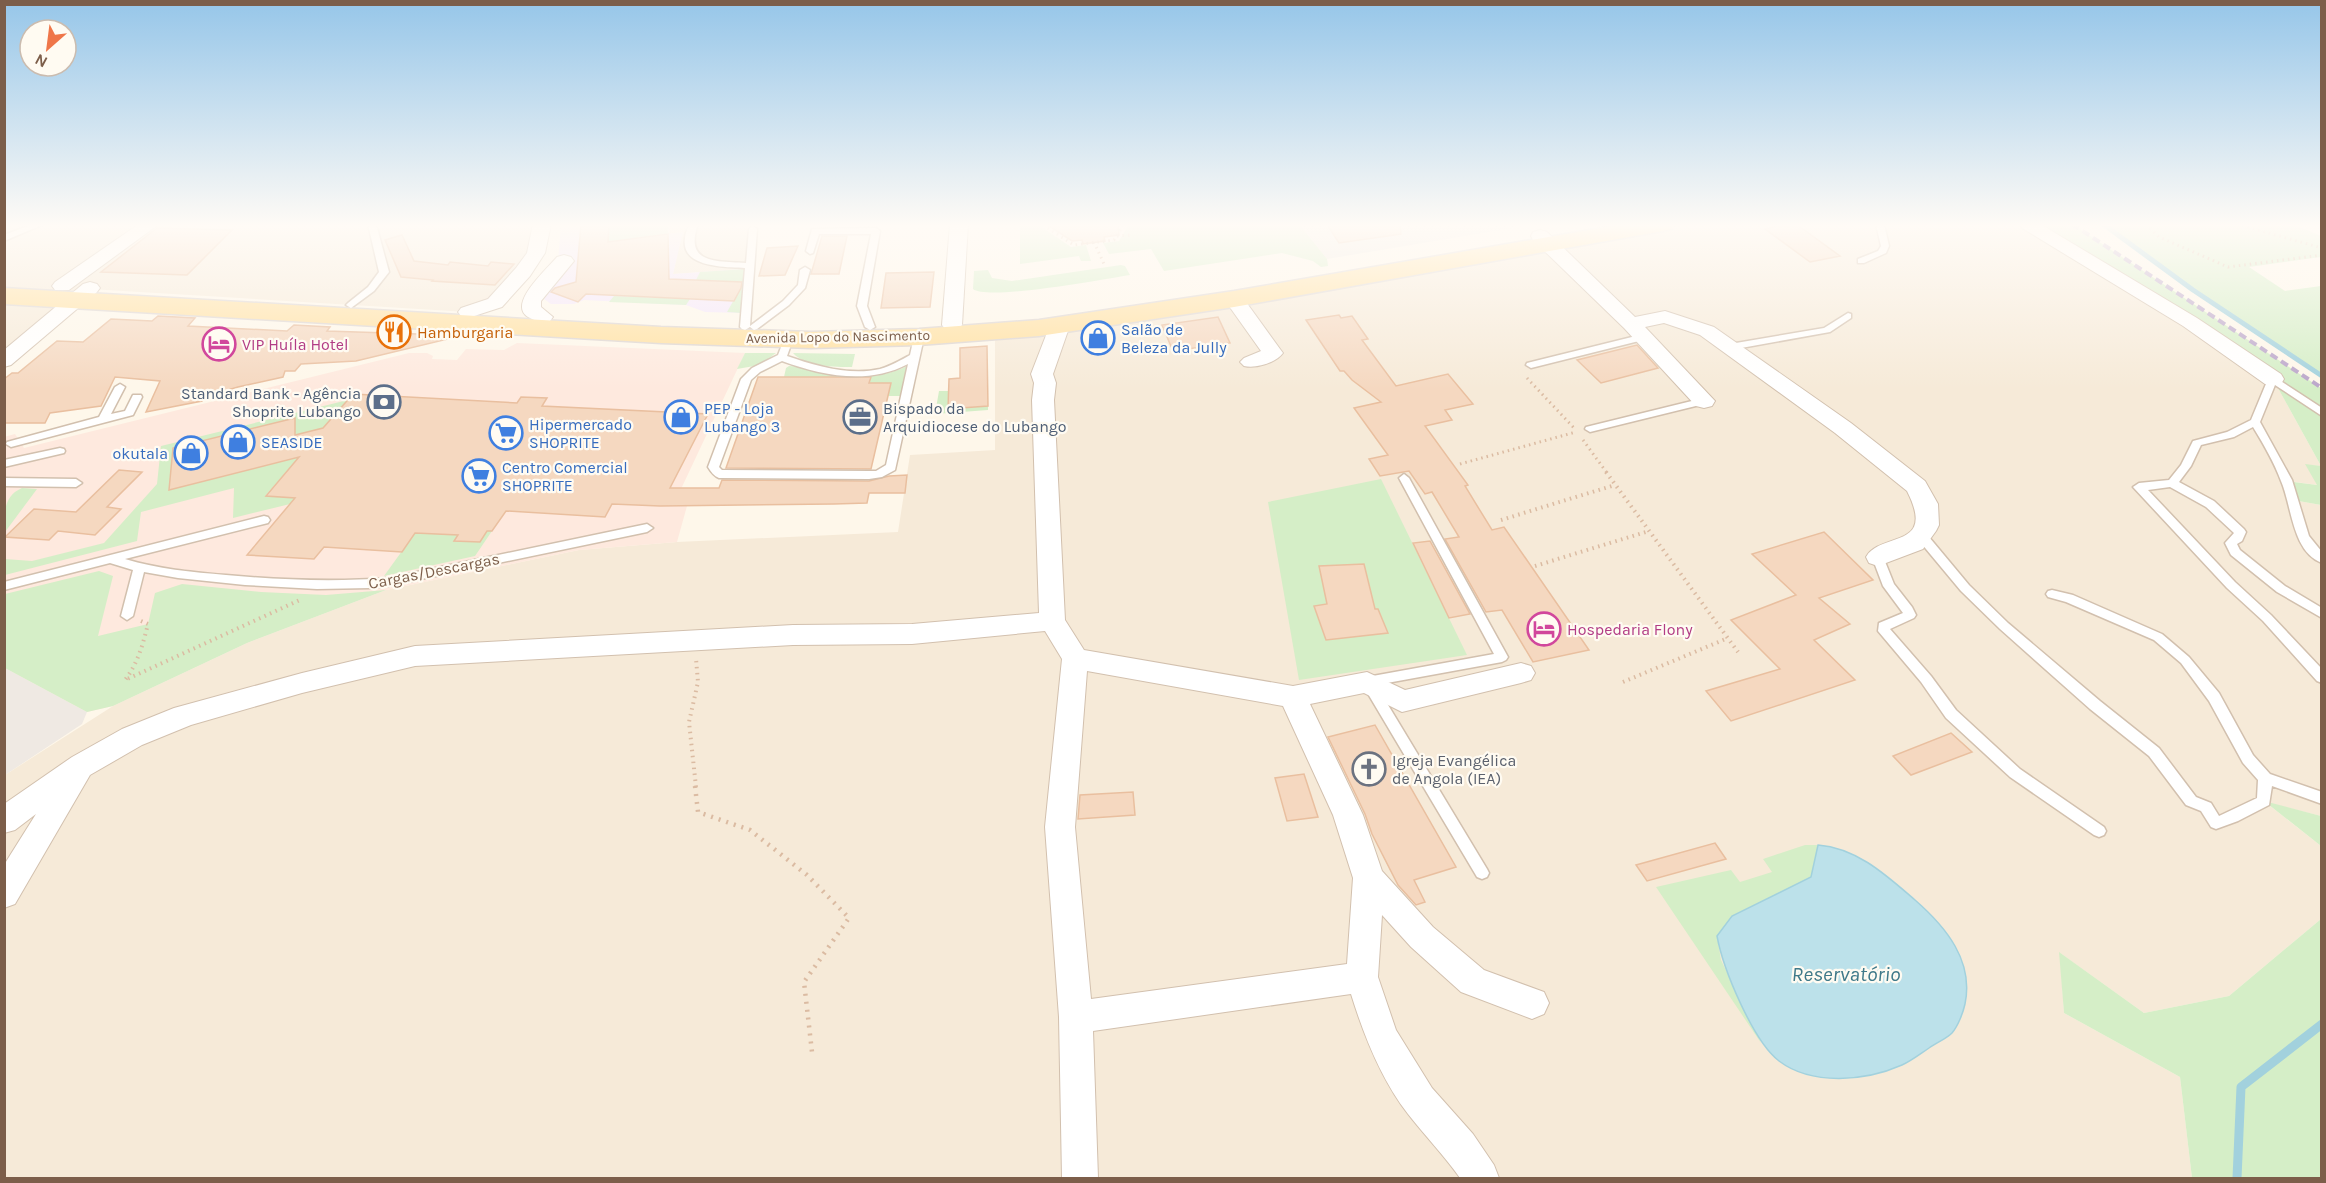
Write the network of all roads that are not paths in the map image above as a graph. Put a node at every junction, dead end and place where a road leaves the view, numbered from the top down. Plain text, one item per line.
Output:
1 (90, 279) edge
2 (379, 279) edge
3 (517, 279) edge
4 (549, 279) edge
5 (749, 279) edge
6 (803, 279) edge
7 (867, 279) edge
8 (955, 279) edge
9 (1286, 279) edge
10 (1338, 279) edge
11 (1584, 279) edge
12 (2119, 279) edge
13 (4, 283) edge
14 (76, 292) junction
15 (4, 296) edge
16 (1234, 299) junction
17 (351, 305) junction
18 (468, 312) junction
19 (1848, 316) dead end
20 (543, 317) junction
21 (952, 325) junction
22 (1060, 325) junction
23 (750, 327) junction
24 (870, 327) junction
25 (1637, 331) junction
26 (917, 346) junction
27 (1730, 347) junction
28 (785, 348) junction
29 (4, 362) edge
30 (1251, 362) dead end
31 (1531, 365) road end
32 (2273, 379) junction
33 (120, 387) dead end
34 (137, 397) dead end
35 (1704, 401) joint
36 (2322, 413) edge
37 (103, 419) junction
38 (2255, 422) junction
39 (1590, 429) road end
40 (6, 442) edge
41 (60, 451) dead end
42 (4, 464) edge
43 (1404, 478) dead end
44 (4, 482) edge
45 (76, 483) dead end
46 (2172, 483) junction
47 (264, 520) dead end
48 (647, 528) dead end
49 (1920, 534) junction
50 (1878, 557) joint
51 (2322, 559) edge
52 (113, 560) junction
53 (139, 569) junction
54 (4, 586) edge
55 (2052, 594) dead end
56 (2322, 614) edge
57 (127, 616) road end
58 (1052, 621) junction
59 (1075, 659) junction
60 (1521, 673) dead end
61 (2322, 678) edge
62 (1367, 682) junction
63 (1293, 697) junction
64 (82, 765) junction
65 (2265, 778) junction
66 (2322, 798) edge
67 (4, 821) edge
68 (2098, 831) dead end
69 (1482, 873) dead end
70 (1369, 878) junction
71 (4, 894) edge
72 (1362, 977) junction
73 (1532, 1003) dead end
74 (1076, 1017) junction
75 (1080, 1179) edge
76 (1481, 1179) edge

1 - 14 street
2 - 17 lane
3 - 18 street
4 - 20 street
5 - 23 lane
6 - 23 lane
7 - 24 lane
8 - 21 street
9 - 21 main road, Avenida Lopo do Nascimento
10 - 16 main road, Avenida Lopo do Nascimento
11 - 25 street
12 - 32 street
13 - 14 main road, Avenida Lopo do Nascimento
14 - 15 main road, Avenida Lopo do Nascimento
14 - 17 main road, Avenida Lopo do Nascimento
14 - 28 main road, Avenida Lopo do Nascimento
14 - 29 street
16 - 22 main road, Avenida Lopo do Nascimento
16 - 30 street
17 - 18 main road, Avenida Lopo do Nascimento
18 - 20 main road, Avenida Lopo do Nascimento
19 - 27 lane
20 - 23 main road, Avenida Lopo do Nascimento
21 - 24 main road, Avenida Lopo do Nascimento
22 - 26 main road, Avenida Lopo do Nascimento
22 - 58 street
23 - 24 main road, Avenida Lopo do Nascimento
25 - 27 street
25 - 31 lane
25 - 35 street
26 - 28 main road, Avenida Lopo do Nascimento
26 - 28 lane
27 - 49 street
32 - 36 lane
32 - 38 lane
33 - 37 lane
34 - 37 lane
35 - 39 lane
37 - 40 lane
38 - 46 lane
38 - 51 lane
41 - 42 lane
43 - 62 lane
44 - 45 lane
46 - 56 lane
46 - 61 lane
47 - 52 lane
48 - 53 lane, Cargas/Descargas
49 - 50 street
49 - 65 lane
50 - 68 lane
52 - 53 lane, Cargas/Descargas
52 - 54 lane
53 - 57 lane
55 - 65 lane
58 - 59 street
58 - 64 street
59 - 63 street
59 - 74 street
60 - 62 street
62 - 63 street
62 - 69 lane
63 - 70 street
64 - 67 street
64 - 71 street
65 - 66 lane
70 - 72 street
70 - 73 street
72 - 74 street
72 - 76 street
74 - 75 street

